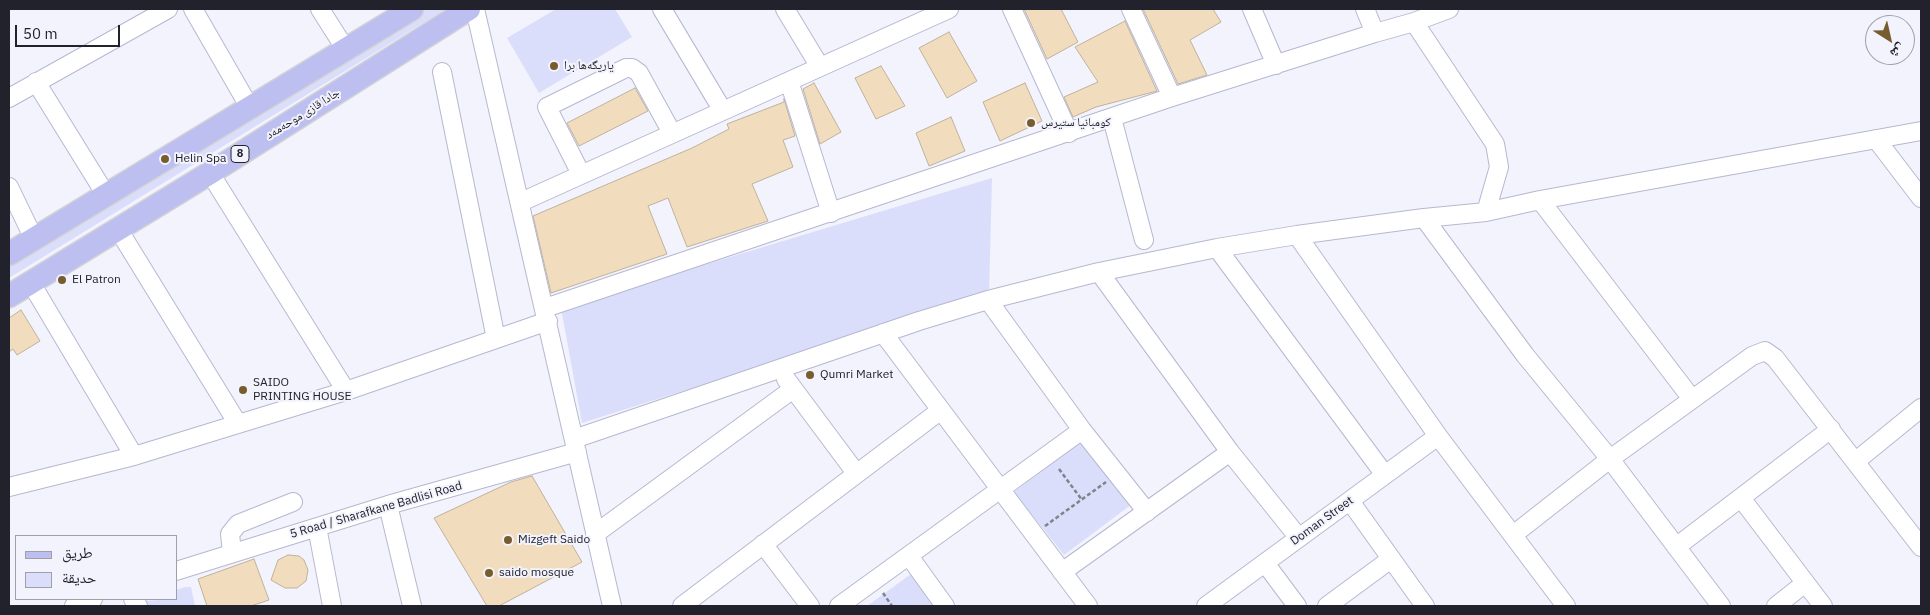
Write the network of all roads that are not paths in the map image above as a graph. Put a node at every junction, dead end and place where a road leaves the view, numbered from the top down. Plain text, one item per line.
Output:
1 (168, 9) edge
2 (193, 9) edge
3 (320, 9) edge
4 (412, 9) edge
5 (469, 9) edge
6 (475, 9) edge
7 (662, 9) edge
8 (784, 9) edge
9 (949, 9) edge
10 (1012, 9) edge
11 (1131, 9) edge
12 (1252, 9) edge
13 (1365, 9) edge
14 (1450, 9) edge
15 (1414, 22) junction
16 (1375, 32) junction
17 (346, 50) junction
18 (1276, 65) junction
19 (820, 67) junction
20 (442, 72) dead end
21 (789, 81) junction
22 (36, 82) junction
23 (1172, 97) junction
24 (9, 98) edge
25 (250, 108) junction
26 (723, 111) junction
27 (1112, 118) junction
28 (1921, 131) edge
29 (672, 133) junction
30 (1069, 133) junction
31 (1876, 139) junction
32 (210, 173) junction
33 (581, 174) junction
34 (9, 187) edge
35 (106, 195) junction
36 (1921, 198) edge
37 (1540, 200) junction
38 (521, 202) junction
39 (1486, 212) junction
40 (832, 213) junction
41 (1424, 218) junction
42 (118, 229) junction
43 (1297, 235) junction
44 (34, 239) junction
45 (1144, 240) dead end
46 (1217, 248) junction
47 (9, 254) edge
48 (1099, 272) junction
49 (31, 283) junction
50 (9, 296) edge
51 (988, 300) junction
52 (546, 315) junction
53 (883, 333) junction
54 (496, 339) junction
55 (778, 369) junction
56 (793, 388) junction
57 (346, 391) junction
58 (1692, 399) junction
59 (1921, 408) edge
60 (940, 410) junction
61 (238, 424) junction
62 (1831, 429) junction
63 (1082, 430) junction
64 (1438, 436) junction
65 (575, 445) junction
66 (1230, 452) junction
67 (134, 456) junction
68 (1610, 459) junction
69 (1856, 461) junction
70 (856, 473) junction
71 (1385, 475) junction
72 (9, 487) edge
73 (1000, 489) junction
74 (1741, 498) junction
75 (1350, 501) junction
76 (293, 502) dead end
77 (388, 505) junction
78 (1147, 512) junction
79 (317, 527) junction
80 (595, 534) junction
81 (1513, 535) junction
82 (1299, 538) junction
83 (762, 544) junction
84 (1676, 547) junction
85 (1921, 547) edge
86 (232, 553) junction
87 (909, 556) junction
88 (1391, 559) junction
89 (1265, 563) junction
90 (178, 570) edge
91 (1062, 572) junction
92 (1804, 584) junction
93 (90, 600) edge
94 (74, 606) edge
95 (332, 606) edge
96 (412, 606) edge
97 (612, 606) edge
98 (682, 606) edge
99 (810, 606) edge
100 (839, 606) edge
101 (945, 606) edge
102 (1088, 606) edge
103 (1206, 606) edge
104 (1298, 606) edge
105 (1326, 606) edge
106 (1425, 606) edge
107 (1566, 606) edge
108 (1721, 606) edge
109 (1776, 606) edge
110 (1823, 606) edge

1 - 22 street
2 - 25 street
3 - 17 street
4 - 17 main road
5 - 32 main road, جادا قازی موحەمەد / 8
6 - 38 street
7 - 26 street
8 - 19 street
9 - 19 street
10 - 30 street
11 - 23 street
12 - 18 street
13 - 16 street
14 - 15 street
15 - 16 street
15 - 39 street
16 - 18 street
17 - 25 main road
18 - 23 street
19 - 21 street
20 - 54 street
21 - 26 street
21 - 40 street
22 - 24 street
22 - 35 street
23 - 27 street
25 - 35 main road
26 - 29 street
27 - 30 street
27 - 45 street
28 - 31 street, 5 Road / Sharafkane Badlisi Road
29 - 33 street
29 - 33 street
30 - 40 street
31 - 36 street
31 - 37 street, 5 Road / Sharafkane Badlisi Road
32 - 42 main road, جادا قازی موحەمەد / 8
32 - 57 street
33 - 38 street
34 - 44 street
35 - 44 main road
37 - 39 street, 5 Road / Sharafkane Badlisi Road
37 - 58 street
38 - 52 street
39 - 41 street, 5 Road / Sharafkane Badlisi Road
40 - 52 street
41 - 43 street, 5 Road / Sharafkane Badlisi Road
41 - 68 street
42 - 49 main road, جادا قازی موحەمەد / 8
42 - 61 street
43 - 46 street, 5 Road / Sharafkane Badlisi Road
43 - 64 street
44 - 47 main road
46 - 48 street, 5 Road / Sharafkane Badlisi Road
46 - 71 street
48 - 51 street, 5 Road / Sharafkane Badlisi Road
48 - 66 street
49 - 50 main road, جادا قازی موحەمەد / 8
49 - 67 street
51 - 53 street, 5 Road / Sharafkane Badlisi Road
51 - 63 street
52 - 54 street
52 - 65 street
53 - 55 street, 5 Road / Sharafkane Badlisi Road
53 - 60 street
54 - 57 street
55 - 56 street
55 - 65 street, 5 Road / Sharafkane Badlisi Road
56 - 70 street
56 - 80 street
57 - 61 street
58 - 62 street
58 - 68 street
59 - 69 street
60 - 70 street
60 - 73 street
61 - 67 street
62 - 69 street
62 - 74 street
63 - 73 street
63 - 78 street
64 - 71 street, Doman Street
64 - 81 street
65 - 77 street, 5 Road / Sharafkane Badlisi Road
65 - 80 street
66 - 78 street
66 - 82 street
67 - 72 street
68 - 81 street
68 - 84 street
69 - 85 street
70 - 83 street
71 - 75 street, Doman Street
73 - 87 street
73 - 91 street
74 - 84 street
74 - 92 street
75 - 82 street, Doman Street
75 - 88 street
76 - 86 street
77 - 79 street, 5 Road / Sharafkane Badlisi Road
77 - 96 street
78 - 91 street
79 - 86 street, 5 Road / Sharafkane Badlisi Road
79 - 95 street
80 - 97 street
81 - 107 street
82 - 89 street, Doman Street
83 - 98 street
83 - 99 street
84 - 108 street
86 - 90 street, 5 Road / Sharafkane Badlisi Road
87 - 100 street
87 - 101 street
88 - 105 street
88 - 106 street
89 - 103 street, Doman Street
89 - 104 street
91 - 102 street
92 - 109 street
92 - 110 street
93 - 94 street

